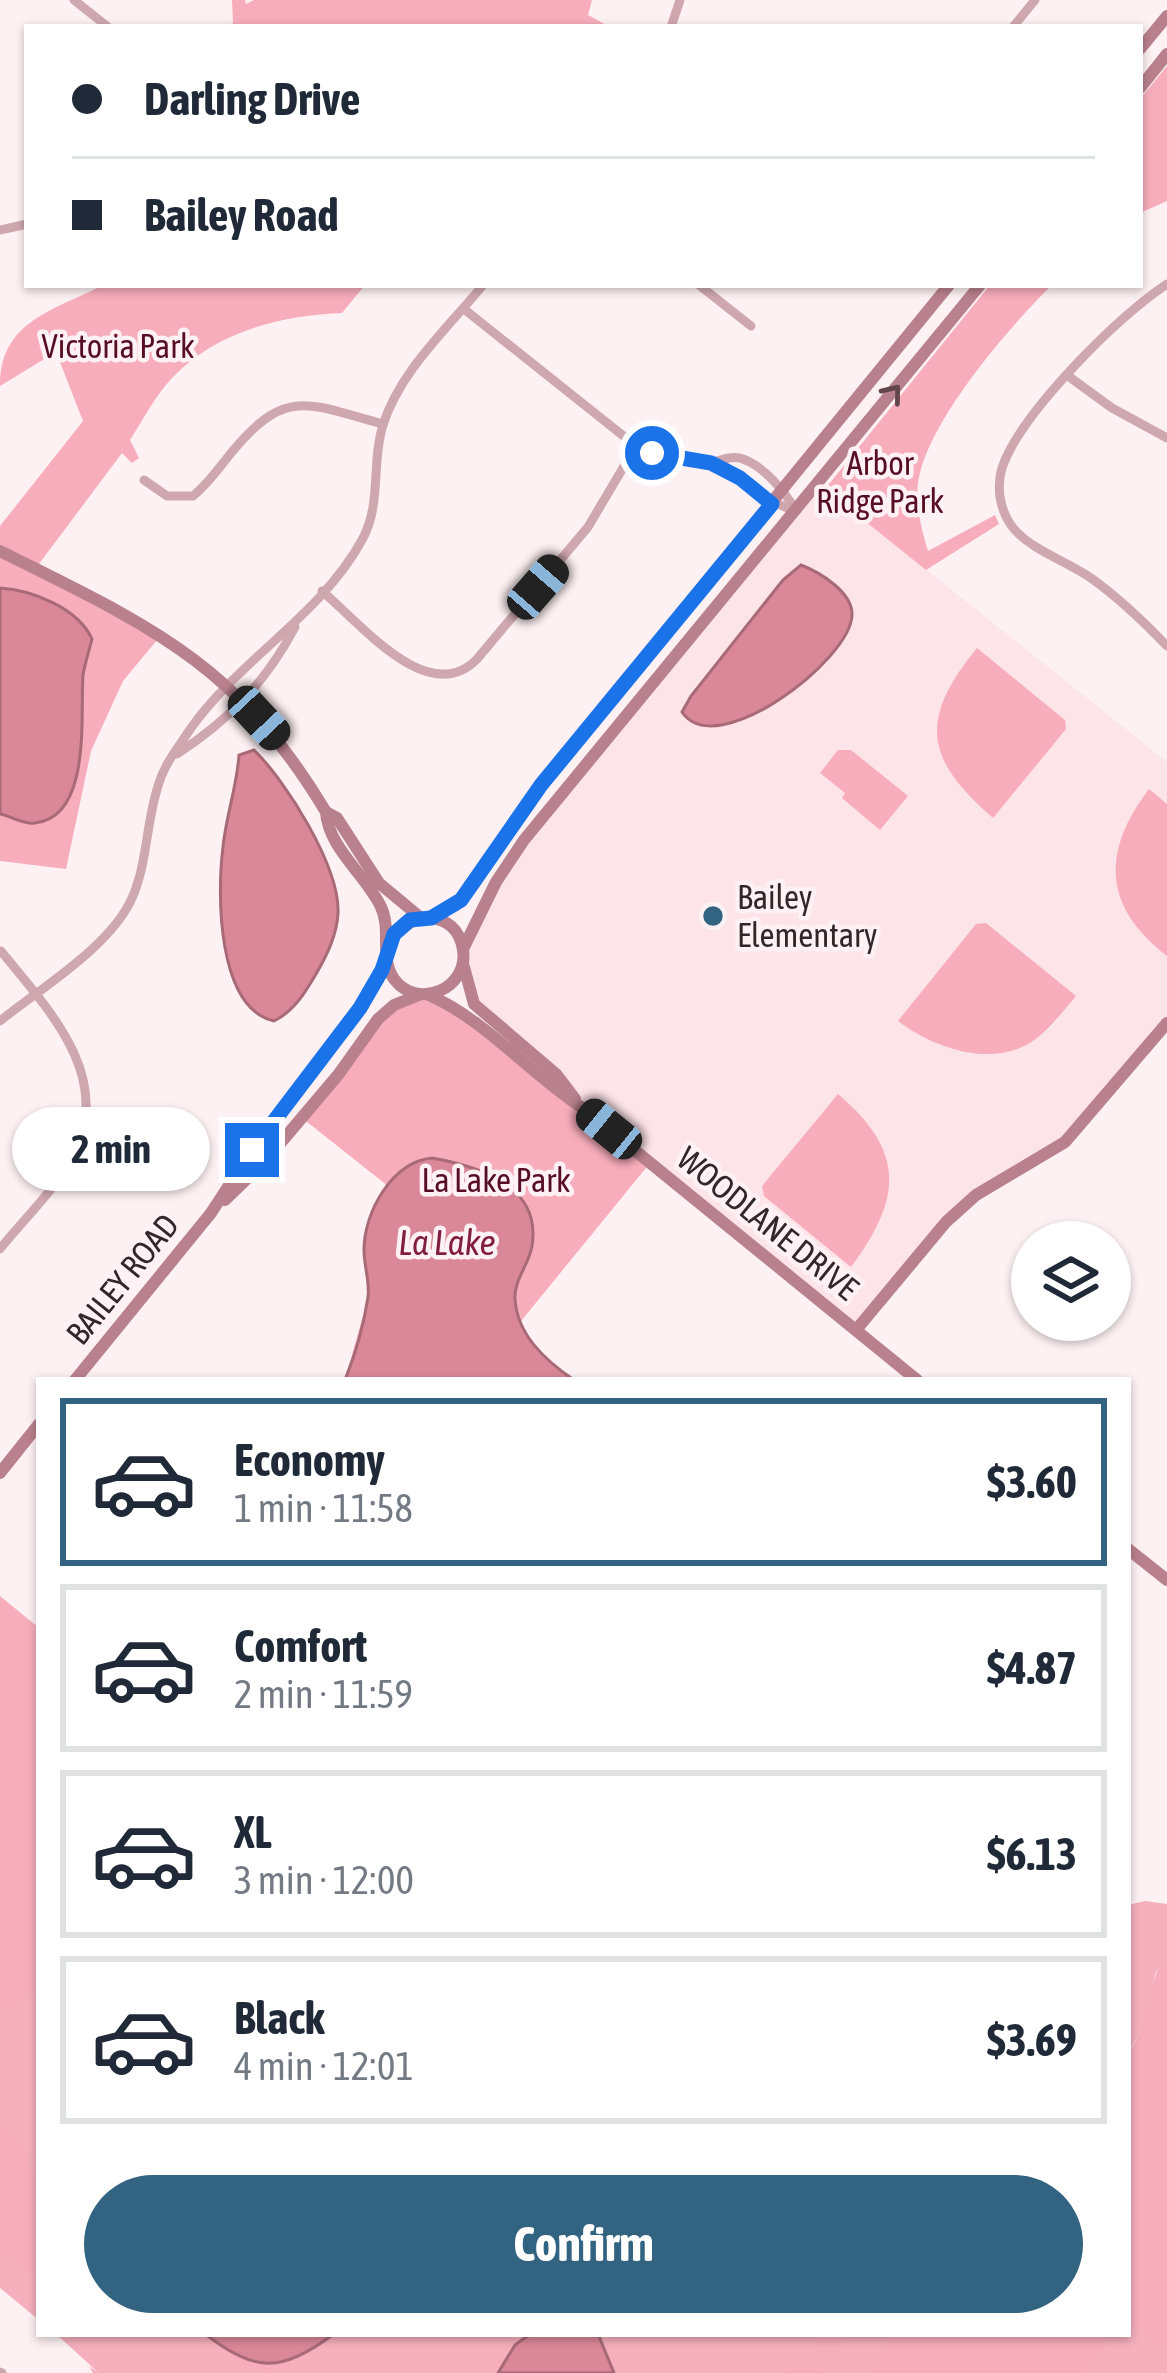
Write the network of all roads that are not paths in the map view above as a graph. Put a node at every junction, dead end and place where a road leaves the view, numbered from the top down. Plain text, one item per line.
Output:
1 (74, 0) edge
2 (1035, 0) edge
3 (1167, 16) edge
4 (104, 24) edge
5 (1015, 24) edge
6 (1143, 46) edge
7 (1167, 54) edge
8 (1143, 84) edge
9 (1167, 284) edge
10 (481, 288) edge
11 (703, 288) edge
12 (947, 288) edge
13 (978, 288) edge
14 (464, 308) junction
15 (751, 326) dead end
16 (1069, 376) junction
17 (383, 424) junction
18 (1167, 438) edge
19 (636, 446) junction
20 (711, 463) junction
21 (145, 480) dead end
22 (784, 490) junction
23 (772, 504) junction
24 (796, 511) junction
25 (0, 551) edge
26 (322, 591) junction
27 (299, 618) junction
28 (1167, 646) edge
29 (229, 686) junction
30 (244, 702) junction
31 (173, 757) junction
32 (326, 812) junction
33 (426, 918) junction
34 (388, 944) junction
35 (1, 951) edge
36 (464, 952) junction
37 (387, 960) junction
38 (34, 993) junction
39 (425, 994) junction
40 (0, 1021) edge
41 (1167, 1023) edge
42 (584, 1109) junction
43 (211, 1213) junction
44 (0, 1249) edge
45 (856, 1330) junction
46 (77, 1377) edge
47 (913, 1377) edge
48 (36, 1427) edge
49 (2, 1465) edge
50 (1131, 1551) edge
51 (1167, 1580) edge

1 - 4 street
2 - 5 street
3 - 6 main road
7 - 8 main road
9 - 16 street
10 - 14 street
11 - 15 street
12 - 22 main road
24 -> 13 main road
14 - 17 street
14 - 19 street
16 - 18 street
16 - 28 street
17 - 21 street
17 - 26 street
19 - 20 street
19 - 26 street
20 - 22 street
20 - 23 street
22 - 23 main road
22 - 24 street
23 - 24 street
23 - 33 main road
24 - 36 main road
25 - 29 main road
26 - 27 street
27 - 29 street
27 - 30 street
29 - 30 main road
29 - 31 street
30 - 31 street
30 - 32 main road
31 - 38 street
32 - 33 main road
32 - 34 main road
33 - 34 main road
33 - 36 main road
34 - 37 main road
35 - 38 street
36 - 39 main road
36 - 42 main road, WOODLANE DRIVE
37 - 39 main road
37 - 43 main road, BAILEY ROAD
38 - 40 street
38 - 44 street
39 - 42 main road, WOODLANE DRIVE
39 - 43 main road, BAILEY ROAD
41 - 45 main road
42 - 45 main road, WOODLANE DRIVE
43 - 46 main road, BAILEY ROAD
45 - 47 main road, WOODLANE DRIVE
48 - 49 main road
50 - 51 main road

